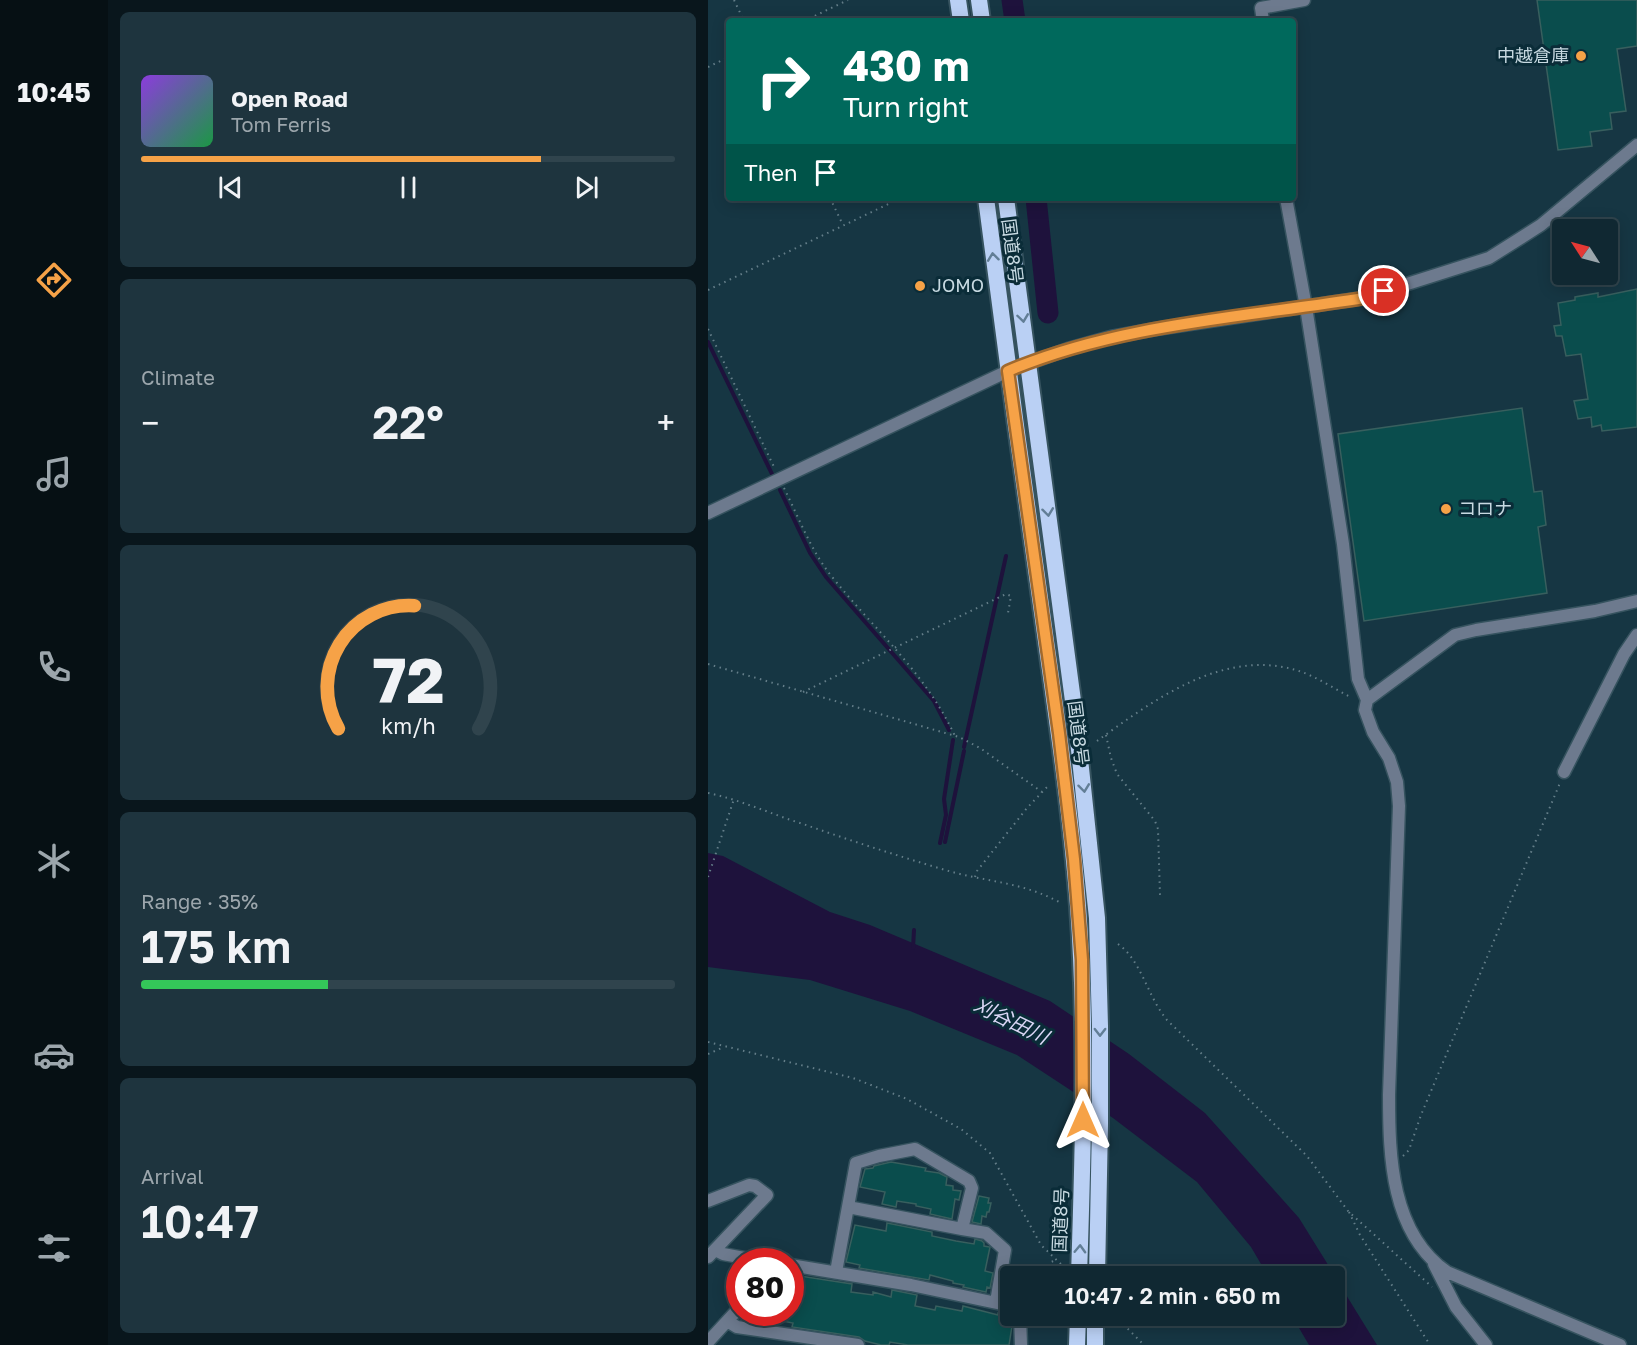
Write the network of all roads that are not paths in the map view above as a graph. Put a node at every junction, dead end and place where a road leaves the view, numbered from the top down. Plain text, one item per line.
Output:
1 (958, 0) edge
2 (979, 0) edge
3 (1304, 0) edge
4 (1260, 4) edge
5 (961, 18) edge
6 (982, 18) edge
7 (1637, 145) edge
8 (986, 201) edge
9 (1006, 201) edge
10 (1287, 201) edge
11 (1306, 307) junction
12 (1029, 362) junction
13 (1008, 371) junction
14 (708, 513) edge
15 (1637, 602) edge
16 (1637, 635) edge
17 (1367, 699) junction
18 (1564, 772) road end
19 (708, 1201) edge
20 (848, 1207) junction
21 (962, 1229) junction
22 (711, 1253) edge
23 (726, 1255) edge
24 (1434, 1263) junction
25 (1074, 1266) edge
26 (1097, 1266) edge
27 (804, 1267) edge
28 (836, 1272) junction
29 (996, 1302) junction
30 (1000, 1303) edge
31 (726, 1321) edge
32 (735, 1326) edge
33 (1020, 1326) edge
34 (1078, 1326) edge
35 (1095, 1326) edge
36 (708, 1342) edge
37 (858, 1345) edge
38 (1021, 1345) edge
39 (1077, 1345) edge
40 (1095, 1345) edge
41 (1486, 1345) edge
42 (1620, 1345) edge

1 - 5 highway
2 - 6 highway
3 - 4 street
7 - 11 street
13 -> 8 highway, 国道8号
9 -> 12 highway, 国道8号
10 - 11 street
11 - 12 street
11 - 17 street
12 - 13 street
12 -> 26 highway, 国道8号
13 - 14 street
25 -> 13 highway, 国道8号
15 - 17 street
16 - 18 street
17 - 24 street
19 - 22 street
20 - 21 street
20 - 21 street
20 - 28 street
21 - 29 street
22 - 23 street
24 - 41 street
24 - 42 street
27 - 28 street
28 - 29 street
29 - 30 street
31 - 36 street
32 - 37 street
33 - 38 street
34 - 39 highway
35 - 40 highway

